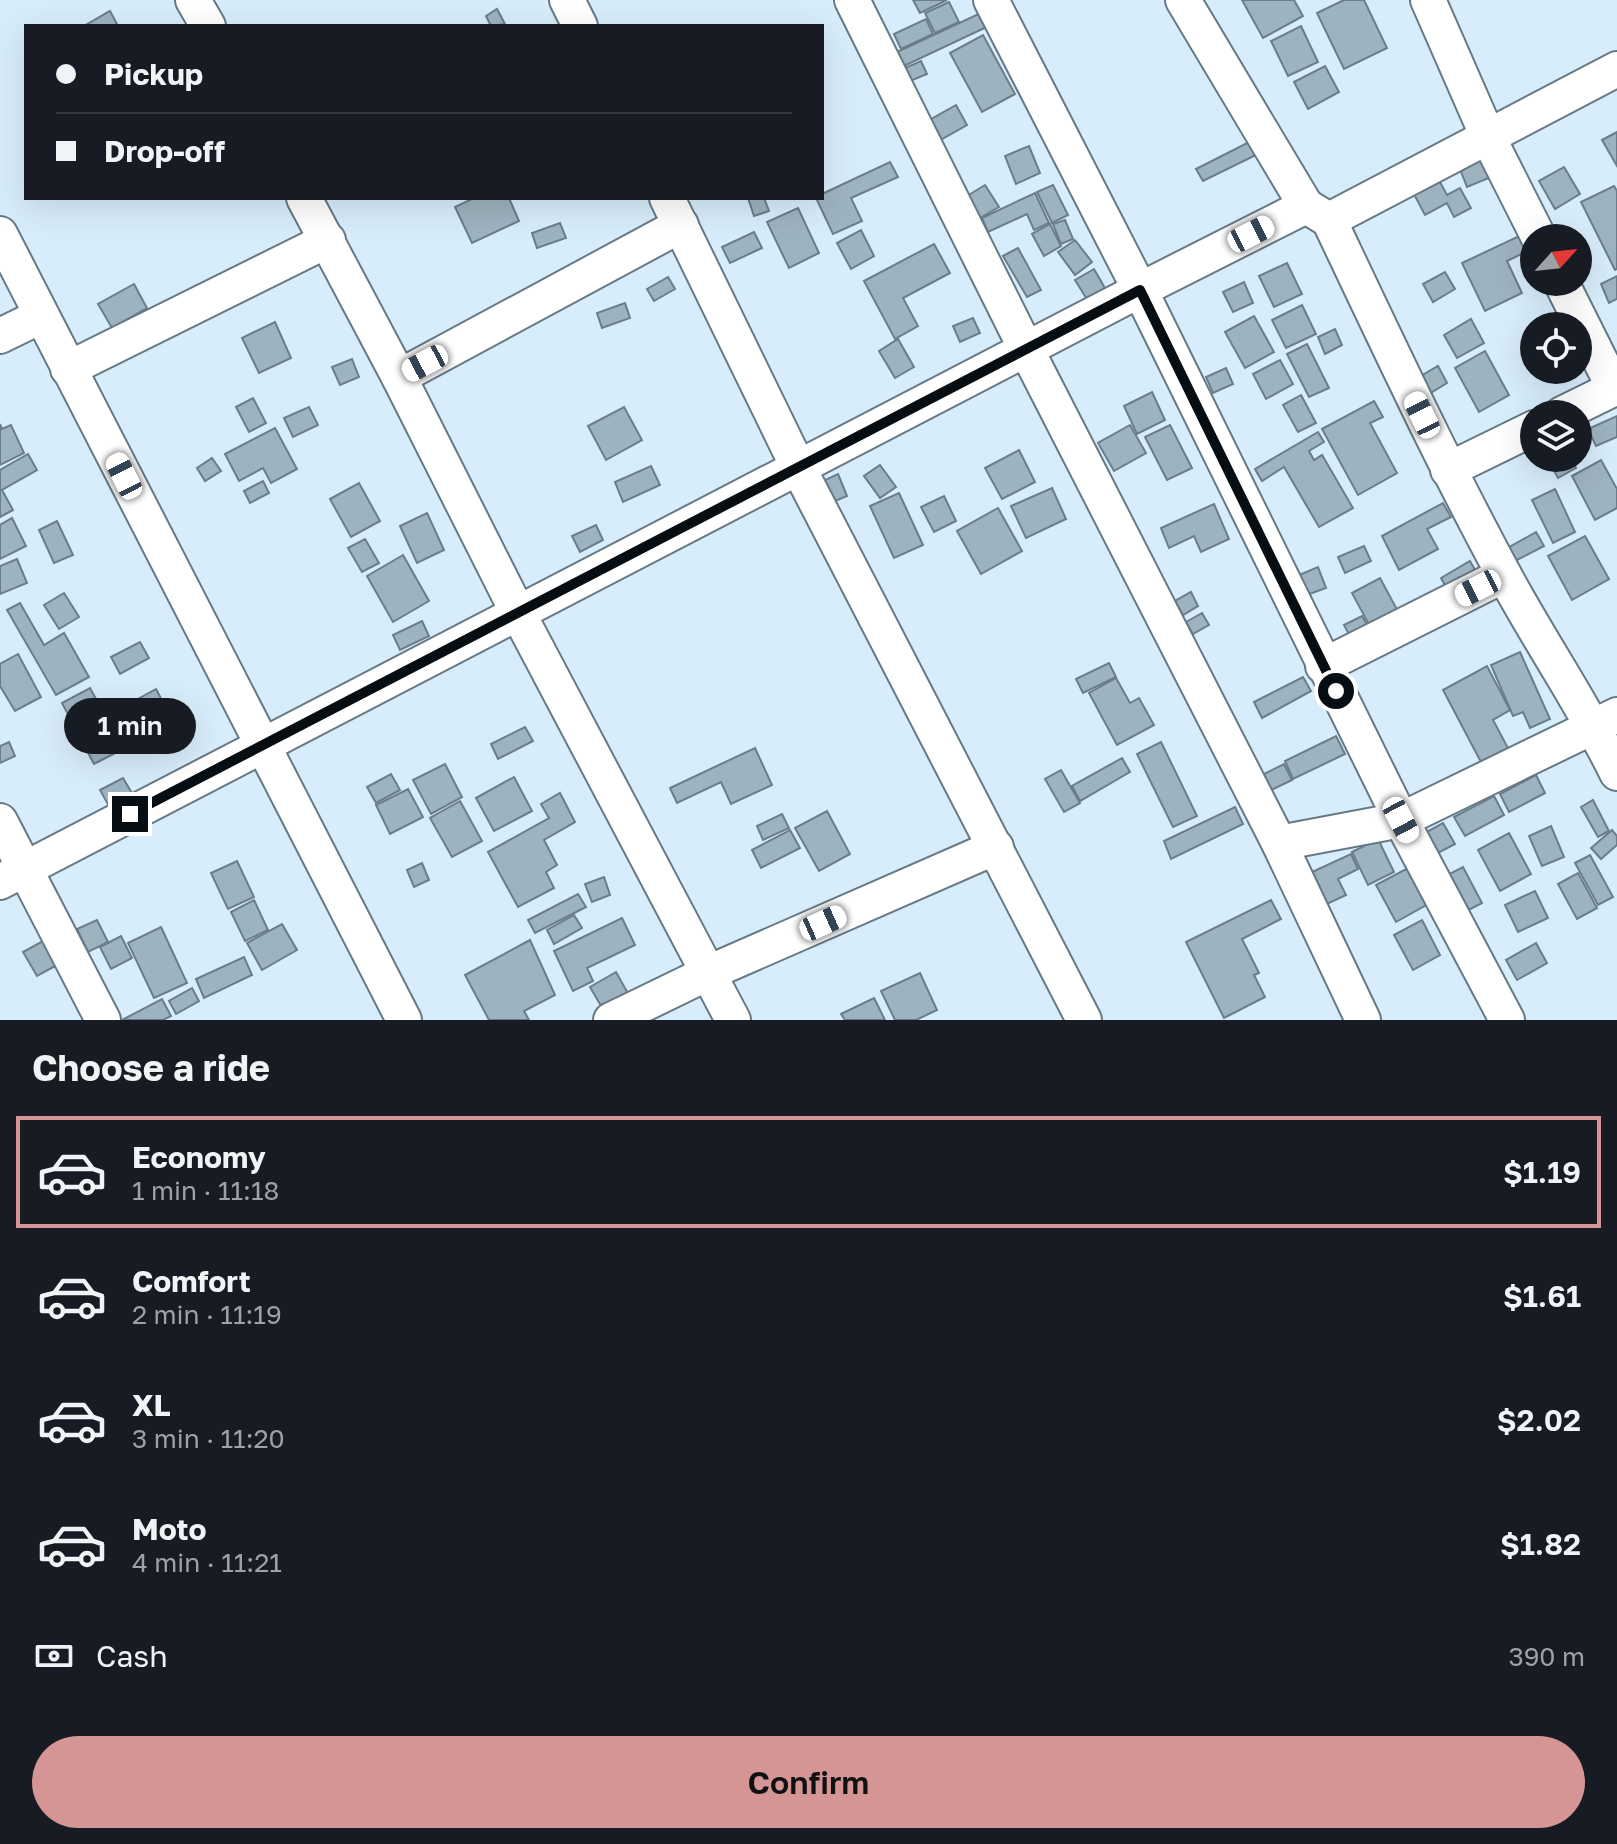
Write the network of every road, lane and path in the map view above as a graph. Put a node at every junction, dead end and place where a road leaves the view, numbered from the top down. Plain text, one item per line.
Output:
1 (193, 0) edge
2 (567, 0) edge
3 (852, 0) edge
4 (991, 0) edge
5 (1183, 0) edge
6 (1428, 0) edge
7 (207, 24) edge
8 (579, 24) edge
9 (1617, 69) edge
10 (1488, 137) junction
11 (305, 200) edge
12 (674, 212) edge
13 (1317, 213) junction
14 (1532, 224) edge
15 (0, 234) edge
16 (328, 240) junction
17 (1140, 290) junction
18 (1568, 296) edge
19 (41, 316) junction
20 (0, 336) edge
21 (1026, 349) junction
22 (68, 369) junction
23 (399, 377) junction
24 (1616, 387) edge
25 (1590, 400) edge
26 (1520, 435) edge
27 (798, 467) junction
28 (1448, 470) junction
29 (1504, 575) junction
30 (518, 613) junction
31 (1323, 666) junction
32 (1606, 722) edge
33 (262, 745) junction
34 (1617, 773) edge
35 (1401, 820) junction
36 (0, 821) edge
37 (1279, 843) junction
38 (996, 847) junction
39 (12, 876) edge
40 (708, 973) junction
41 (1080, 1011) edge
42 (103, 1020) edge
43 (404, 1020) edge
44 (611, 1020) edge
45 (733, 1020) edge
46 (1109, 1020) edge
47 (1363, 1020) edge
48 (1507, 1020) edge

1 - 7 street
2 - 8 street
3 - 21 street
4 - 17 street
5 - 13 street
6 - 10 street
9 - 10 street
10 - 13 street
10 - 14 street
11 - 16 street
12 - 23 street
12 - 27 street
13 - 17 street
13 - 28 street
15 - 19 street
16 - 22 street
16 - 23 street
17 - 21 street
17 - 31 street
18 - 24 street
19 - 20 street
19 - 22 street
21 - 27 street
21 - 37 street
22 - 33 street
23 - 30 street
24 - 25 street
26 - 28 street
27 - 30 street
27 - 38 street
28 - 29 street
29 - 31 street
29 - 32 street
30 - 33 street
30 - 40 street
31 - 35 street
32 - 34 street
32 - 35 street
33 - 39 street
33 - 43 street
35 - 37 street
35 - 48 street
36 - 39 street
37 - 47 street
38 - 40 street
38 - 41 street
39 - 42 street
40 - 44 street
40 - 45 street
41 - 46 street

